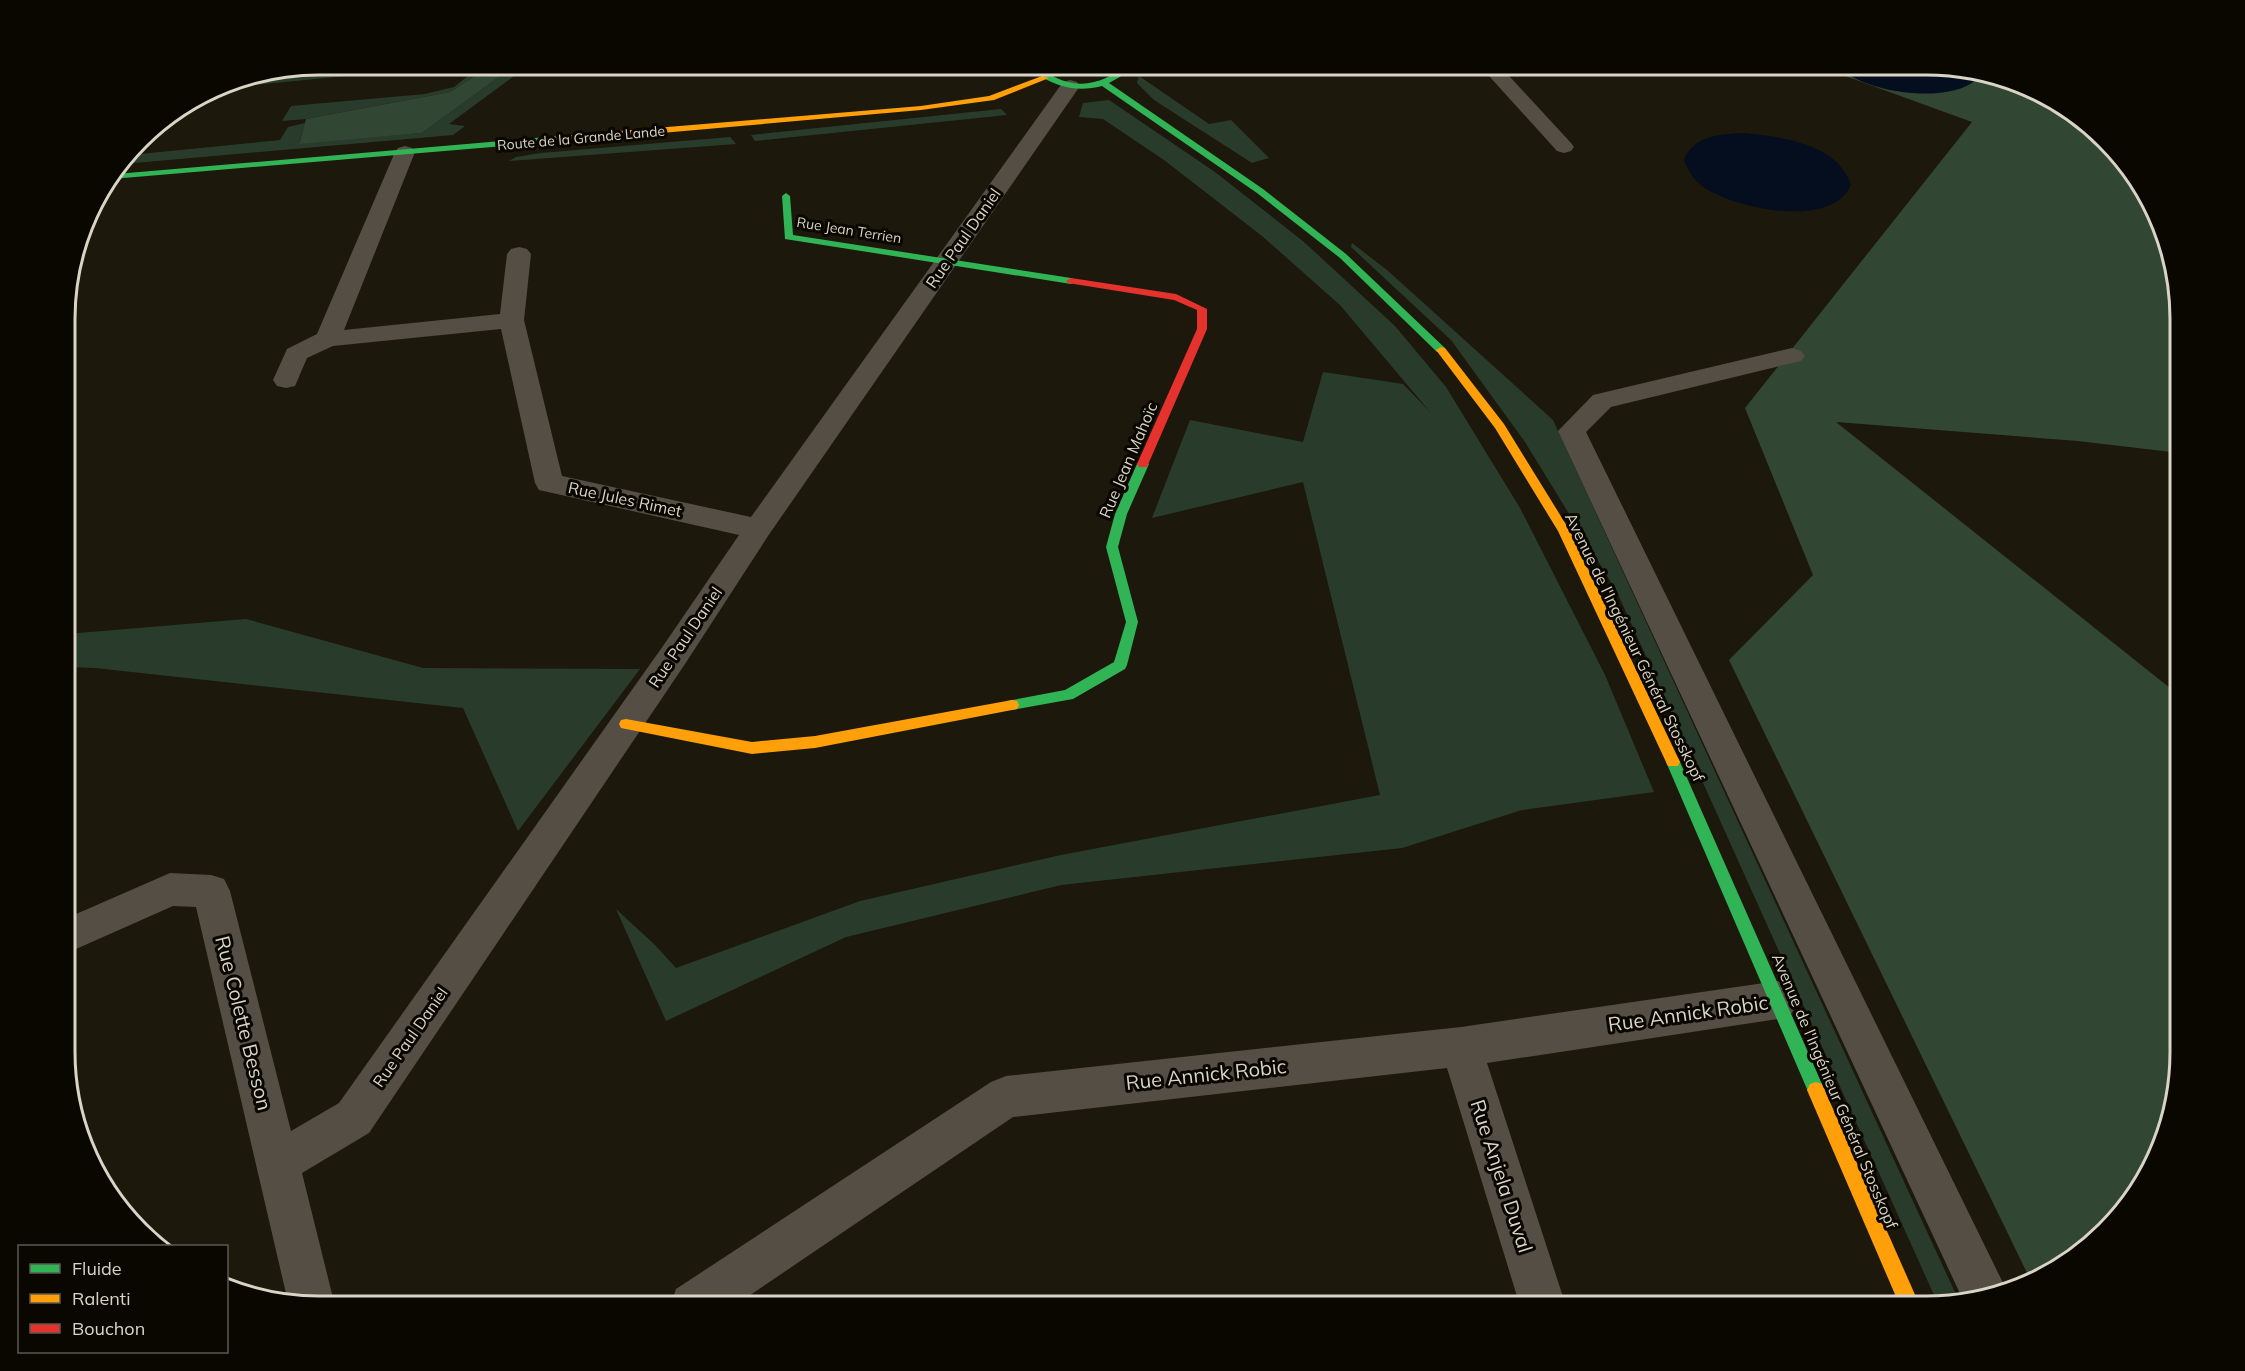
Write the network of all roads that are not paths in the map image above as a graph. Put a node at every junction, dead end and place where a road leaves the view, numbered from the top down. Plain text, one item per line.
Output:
1 (1047, 75) edge
2 (1118, 75) edge
3 (1499, 75) edge
4 (1058, 82) junction
5 (1104, 83) junction
6 (1564, 147) dead end
7 (405, 152) junction
8 (121, 176) edge
9 (786, 196) dead end
10 (519, 254) dead end
11 (946, 263) junction
12 (512, 320) junction
13 (328, 339) junction
14 (1792, 356) dead end
15 (286, 380) dead end
16 (758, 529) junction
17 (626, 724) junction
18 (75, 932) edge
19 (1779, 1000) junction
20 (1461, 1047) junction
21 (278, 1163) junction
22 (1982, 1289) edge
23 (309, 1295) edge
24 (708, 1296) edge
25 (1540, 1296) edge
26 (1906, 1296) edge

1 - 4 street
2 - 5 street
3 - 6 street
4 - 5 street, Route de la Grande Lande
4 - 7 street, Route de la Grande Lande
4 - 11 street, Rue Paul Daniel
5 - 19 street, Avenue de l'Ingénieur Général Stosskopf
7 - 8 street, Route de la Grande Lande
7 - 13 street
9 - 11 street, Rue Jean Terrien
10 - 12 street, Rue Jules Rimet
11 - 16 street, Rue Paul Daniel
11 - 17 street, Rue Jean Mahoïc
12 - 13 street
12 - 16 street, Rue Jules Rimet
13 - 15 street
14 - 22 street
16 - 17 street, Rue Paul Daniel
17 - 21 street, Rue Paul Daniel
18 - 21 street, Rue Colette Besson
19 - 20 street, Rue Annick Robic
19 - 26 street, Avenue de l'Ingénieur Général Stosskopf
20 - 24 street, Rue Annick Robic
20 - 25 street, Rue Anjela Duval
21 - 23 street, Rue Colette Besson

